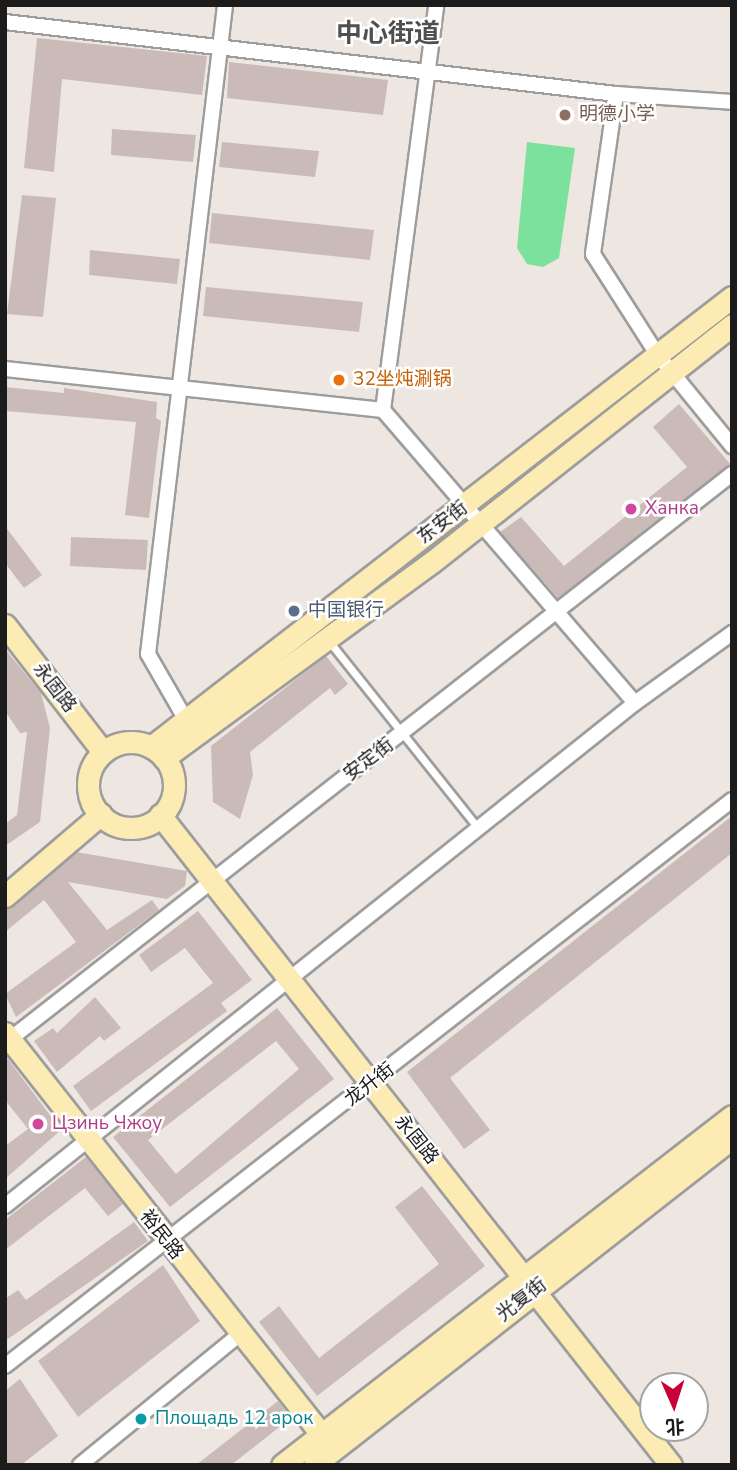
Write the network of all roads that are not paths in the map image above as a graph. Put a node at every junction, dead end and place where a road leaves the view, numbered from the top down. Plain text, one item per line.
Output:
1 (225, 5) edge
2 (436, 5) edge
3 (5, 22) edge
4 (220, 47) junction
5 (427, 72) junction
6 (616, 94) junction
7 (732, 102) edge
8 (732, 297) edge
9 (732, 324) edge
10 (657, 354) junction
11 (5, 369) edge
12 (672, 373) junction
13 (178, 387) junction
14 (383, 410) junction
15 (732, 446) edge
16 (732, 474) edge
17 (463, 507) junction
18 (478, 526) junction
19 (555, 613) junction
20 (5, 625) edge
21 (732, 633) edge
22 (327, 639) junction
23 (635, 703) junction
24 (186, 720) junction
25 (401, 735) junction
26 (103, 752) junction
27 (158, 753) junction
28 (732, 800) edge
29 (96, 809) junction
30 (160, 816) junction
31 (478, 828) junction
32 (5, 880) edge
33 (212, 884) junction
34 (5, 896) edge
35 (289, 981) junction
36 (7, 1038) edge
37 (371, 1084) junction
38 (732, 1116) edge
39 (732, 1138) edge
40 (89, 1140) junction
41 (5, 1206) edge
42 (166, 1242) junction
43 (530, 1281) junction
44 (240, 1334) junction
45 (5, 1366) edge
46 (321, 1434) junction
47 (80, 1465) edge
48 (282, 1465) edge
49 (314, 1465) edge
50 (671, 1465) edge

1 - 4 street
2 - 5 street
3 - 4 street
4 - 5 street
4 - 13 street
5 - 6 street
5 - 14 street
6 - 7 street
6 - 10 street
8 - 10 main road, 东安街
9 - 12 main road, 东安街
10 - 12 street
10 - 17 main road, 东安街
11 - 13 street
12 - 15 street
12 - 18 main road, 东安街
13 - 14 street
13 - 24 street
14 - 17 street
16 - 19 street, 安定街
17 - 18 street
17 - 24 main road, 东安街
18 - 19 street
18 - 22 main road, 东安街
19 - 23 street
19 - 25 street, 安定街
20 - 26 main road, 永固路
21 - 23 street
22 - 25 lane
22 - 27 main road, 东安街
23 - 31 street
24 - 27 main road, 东安街
25 - 31 lane
25 - 33 street, 安定街
26 - 27 main road
26 - 29 main road
27 - 30 main road
28 - 37 street, 龙升街
29 - 30 main road
29 - 32 main road
29 - 34 main road
30 - 33 main road, 永固路
31 - 35 street
33 - 35 main road, 永固路
33 - 36 street, 安定街
35 - 37 main road, 永固路
35 - 40 street
36 - 40 main road, 裕民路
37 - 42 street, 龙升街
37 - 43 main road, 永固路
38 - 43 main road, 光复街
39 - 43 main road, 光复街
40 - 41 street
40 - 42 main road, 裕民路
42 - 44 main road, 裕民路
42 - 45 street, 龙升街
43 - 46 main road, 光复街
43 - 49 main road, 光复街
43 - 50 main road, 永固路
44 - 46 main road, 裕民路
44 - 47 street
46 - 48 main road, 光复街

